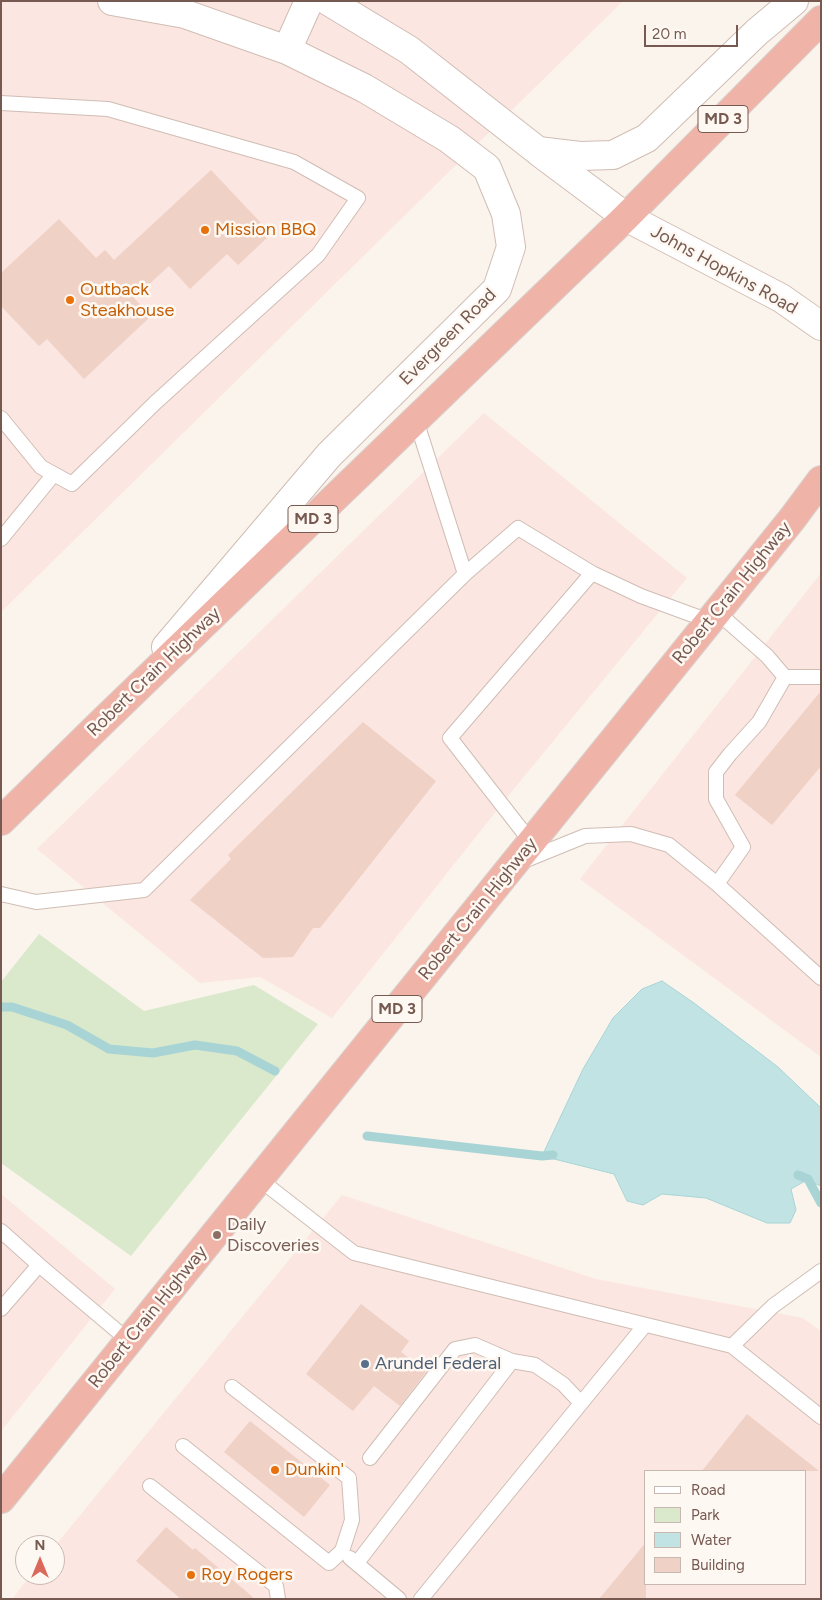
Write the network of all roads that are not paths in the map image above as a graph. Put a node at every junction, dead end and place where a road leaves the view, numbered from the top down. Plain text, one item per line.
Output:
1 (112, 1) edge
2 (309, 1) edge
3 (328, 1) edge
4 (794, 1) edge
5 (821, 20) edge
6 (287, 50) junction
7 (1, 103) edge
8 (538, 151) junction
9 (626, 217) junction
10 (821, 326) edge
11 (1, 418) edge
12 (416, 420) junction
13 (54, 474) junction
14 (821, 480) edge
15 (821, 510) edge
16 (792, 519) junction
17 (1, 539) edge
18 (592, 573) junction
19 (465, 574) junction
20 (713, 616) junction
21 (785, 677) junction
22 (821, 677) edge
23 (100, 724) junction
24 (1, 821) edge
25 (531, 842) junction
26 (512, 866) junction
27 (718, 884) junction
28 (1, 894) edge
29 (821, 978) edge
30 (259, 1180) junction
31 (1, 1231) edge
32 (39, 1265) junction
33 (821, 1272) edge
34 (1, 1309) edge
35 (645, 1324) junction
36 (129, 1341) junction
37 (732, 1346) junction
38 (512, 1361) junction
39 (232, 1387) dead end
40 (581, 1403) junction
41 (821, 1416) edge
42 (183, 1446) dead end
43 (370, 1458) dead end
44 (150, 1486) dead end
45 (1, 1500) edge
46 (342, 1551) junction
47 (357, 1563) junction
48 (278, 1599) edge
49 (399, 1599) edge
50 (421, 1599) edge

1 - 6 street, Evergreen Road
2 - 6 street
3 - 8 street
4 - 8 street
5 - 9 highway, Robert Crain Highway / MD 3
6 - 23 street, Evergreen Road
7 - 13 lane
8 - 9 street
9 - 10 street, Johns Hopkins Road
9 - 12 highway, Robert Crain Highway / MD 3
11 - 13 lane
12 - 19 lane
12 - 23 highway, Robert Crain Highway / MD 3
13 - 17 lane
14 - 16 highway, Robert Crain Highway / MD 3
15 - 16 highway
16 - 20 highway, Robert Crain Highway / MD 3
18 - 19 lane
18 - 20 lane
18 - 25 lane
19 - 28 lane
20 - 21 lane
20 - 25 highway, Robert Crain Highway / MD 3
21 - 22 lane
21 - 27 lane
23 - 24 highway, Robert Crain Highway / MD 3
25 - 26 highway, Robert Crain Highway / MD 3
26 - 27 lane
26 - 30 highway, Robert Crain Highway / MD 3
27 - 29 lane
30 - 35 lane
30 - 36 highway, Robert Crain Highway / MD 3
31 - 32 lane
32 - 34 lane
32 - 36 lane
33 - 37 lane
35 - 37 lane
35 - 40 lane
36 - 45 highway, Robert Crain Highway / MD 3
37 - 41 lane
38 - 40 lane
38 - 43 lane
38 - 47 lane
39 - 46 lane
40 - 50 lane
42 - 46 lane
44 - 48 lane
46 - 47 lane
47 - 49 lane

